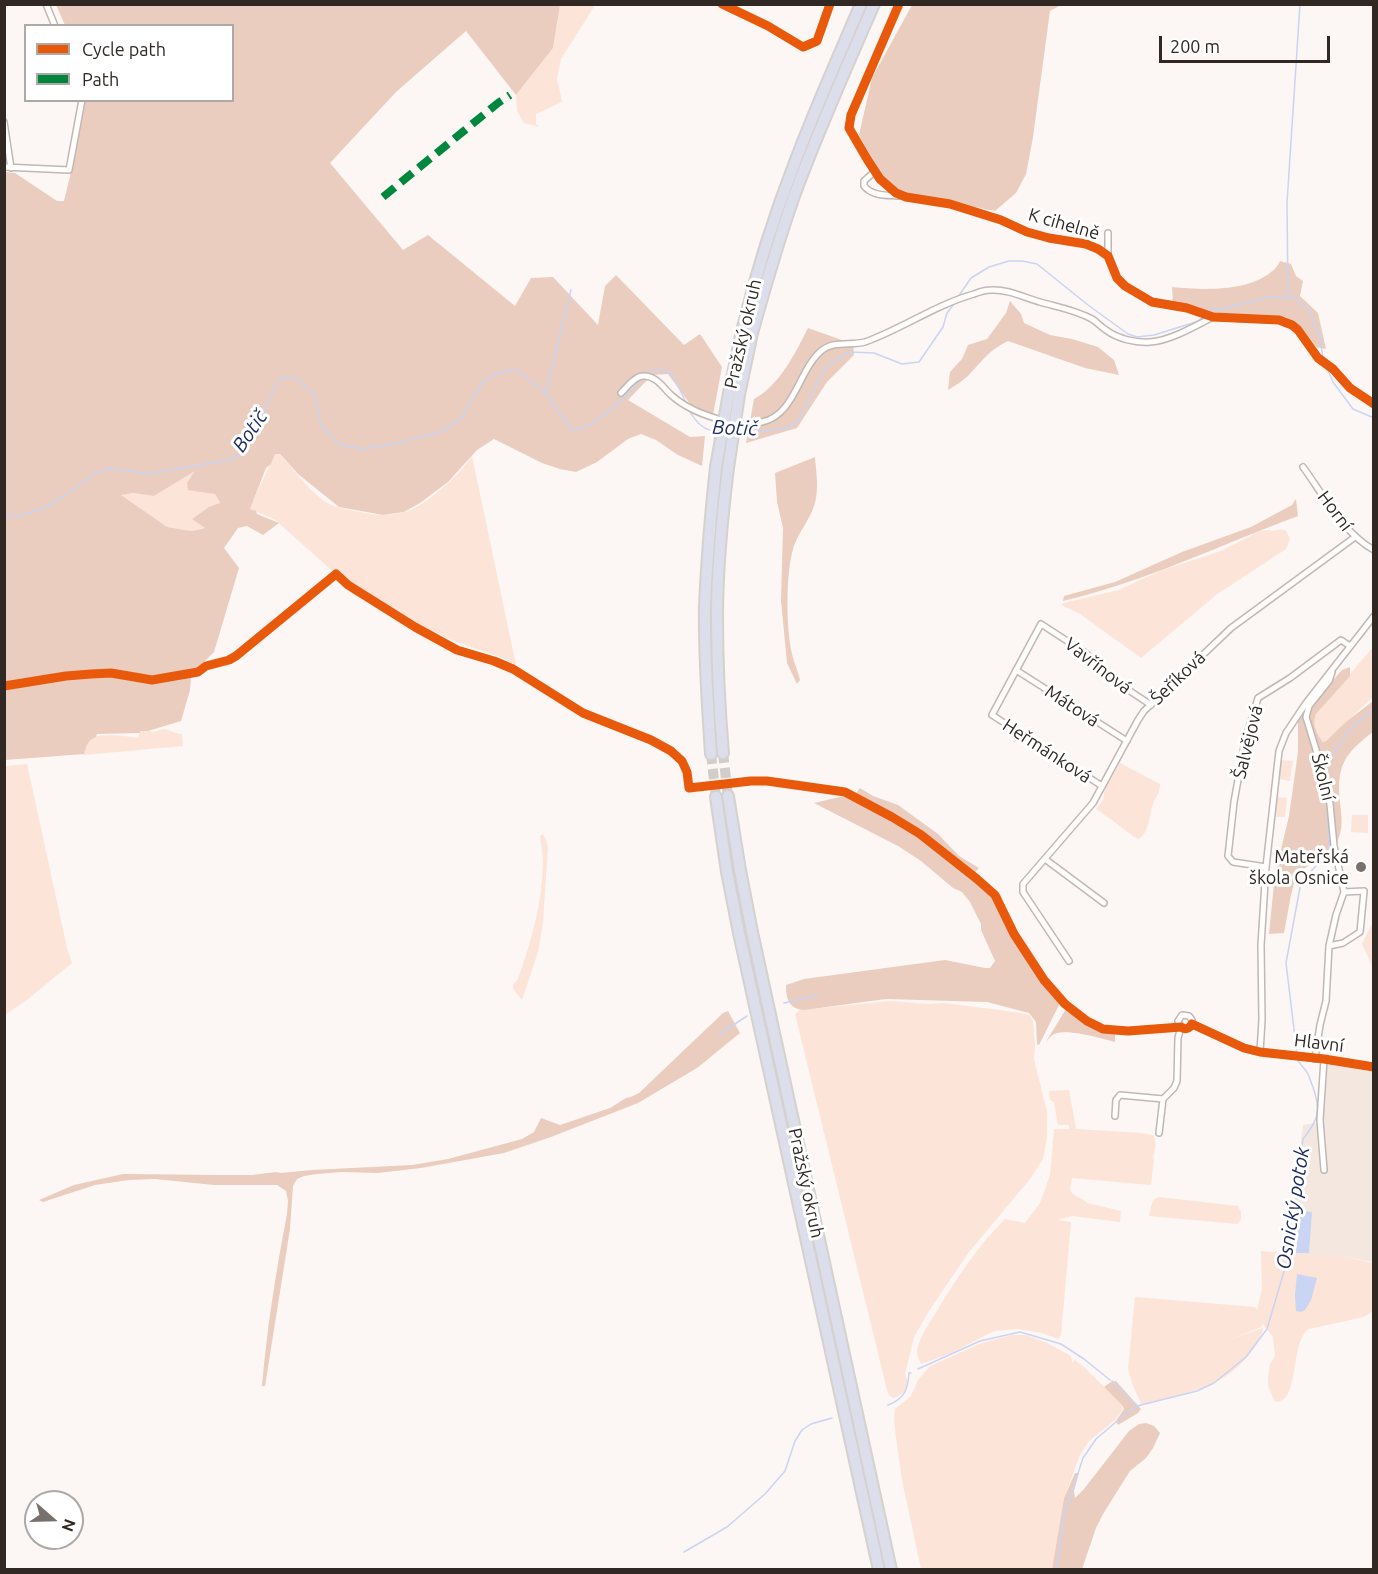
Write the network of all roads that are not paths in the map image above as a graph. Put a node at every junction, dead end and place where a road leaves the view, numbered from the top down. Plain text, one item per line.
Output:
1 (46, 4) edge
2 (830, 4) edge
3 (861, 4) edge
4 (874, 4) edge
5 (899, 4) edge
6 (54, 24) edge
7 (803, 47) dead end
8 (82, 102) edge
9 (4, 122) edge
10 (8, 167) edge
11 (874, 172) junction
12 (906, 197) junction
13 (1108, 233) dead end
14 (1108, 256) junction
15 (1210, 315) junction
16 (747, 332) junction
17 (621, 393) dead end
18 (1374, 404) edge
19 (1303, 467) dead end
20 (1355, 537) junction
21 (1374, 550) edge
22 (1374, 616) edge
23 (1350, 646) junction
24 (1016, 670) junction
25 (1332, 671) junction
26 (1151, 705) junction
27 (992, 715) joint
28 (1127, 741) junction
29 (1102, 786) junction
30 (728, 796) tunnel mouth
31 (716, 797) tunnel mouth
32 (1045, 859) junction
33 (1266, 867) junction
34 (1344, 892) junction
35 (1104, 903) dead end
36 (1329, 946) junction
37 (1069, 961) dead end
38 (1192, 1024) junction
39 (1181, 1027) junction
40 (1115, 1030) dead end
41 (1260, 1052) junction
42 (1315, 1059) junction
43 (1324, 1059) junction
44 (1374, 1067) edge
45 (1163, 1099) junction
46 (1115, 1116) dead end
47 (1160, 1133) dead end
48 (1324, 1170) dead end
49 (879, 1569) edge
50 (891, 1569) edge

1 - 6 street
2 - 7 street
3 - 16 highway, Pražský okruh
4 - 16 highway, Pražský okruh
5 - 11 street, K cihelně
8 - 10 street
9 - 10 street
11 - 12 street, K cihelně
11 - 12 street, K cihelně
12 - 14 street, K cihelně
13 - 14 street
14 - 15 street, K cihelně
15 - 17 street
15 - 18 street, K cihelně
16 - 16 highway, Pražský okruh, bridge
19 - 20 street, Horní
20 - 21 street, Horní
20 - 26 street, Šeříková
22 - 23 street
23 - 25 street
23 - 33 street, Šalvějová
24 - 26 street, Vavřínová
24 - 27 street, Vavřínová
24 - 28 street, Mátová
25 - 33 street
25 - 34 street, Školní
26 - 28 street, Šeříková
27 - 29 street, Heřmánková
28 - 29 street, Šeříková
29 - 32 street, Šeříková
30 - 50 highway, Pražský okruh
31 - 49 highway, Pražský okruh
32 - 35 street
32 - 37 street, Šeříková
33 - 41 street
34 - 36 street
34 - 36 street
36 - 42 street
38 - 39 street
38 - 39 street
38 - 41 street, Hlavní
39 - 40 street
39 - 45 street
41 - 42 street, Hlavní
42 - 43 street, Hlavní
43 - 44 street, Hlavní
43 - 48 street
45 - 46 street
45 - 47 street

